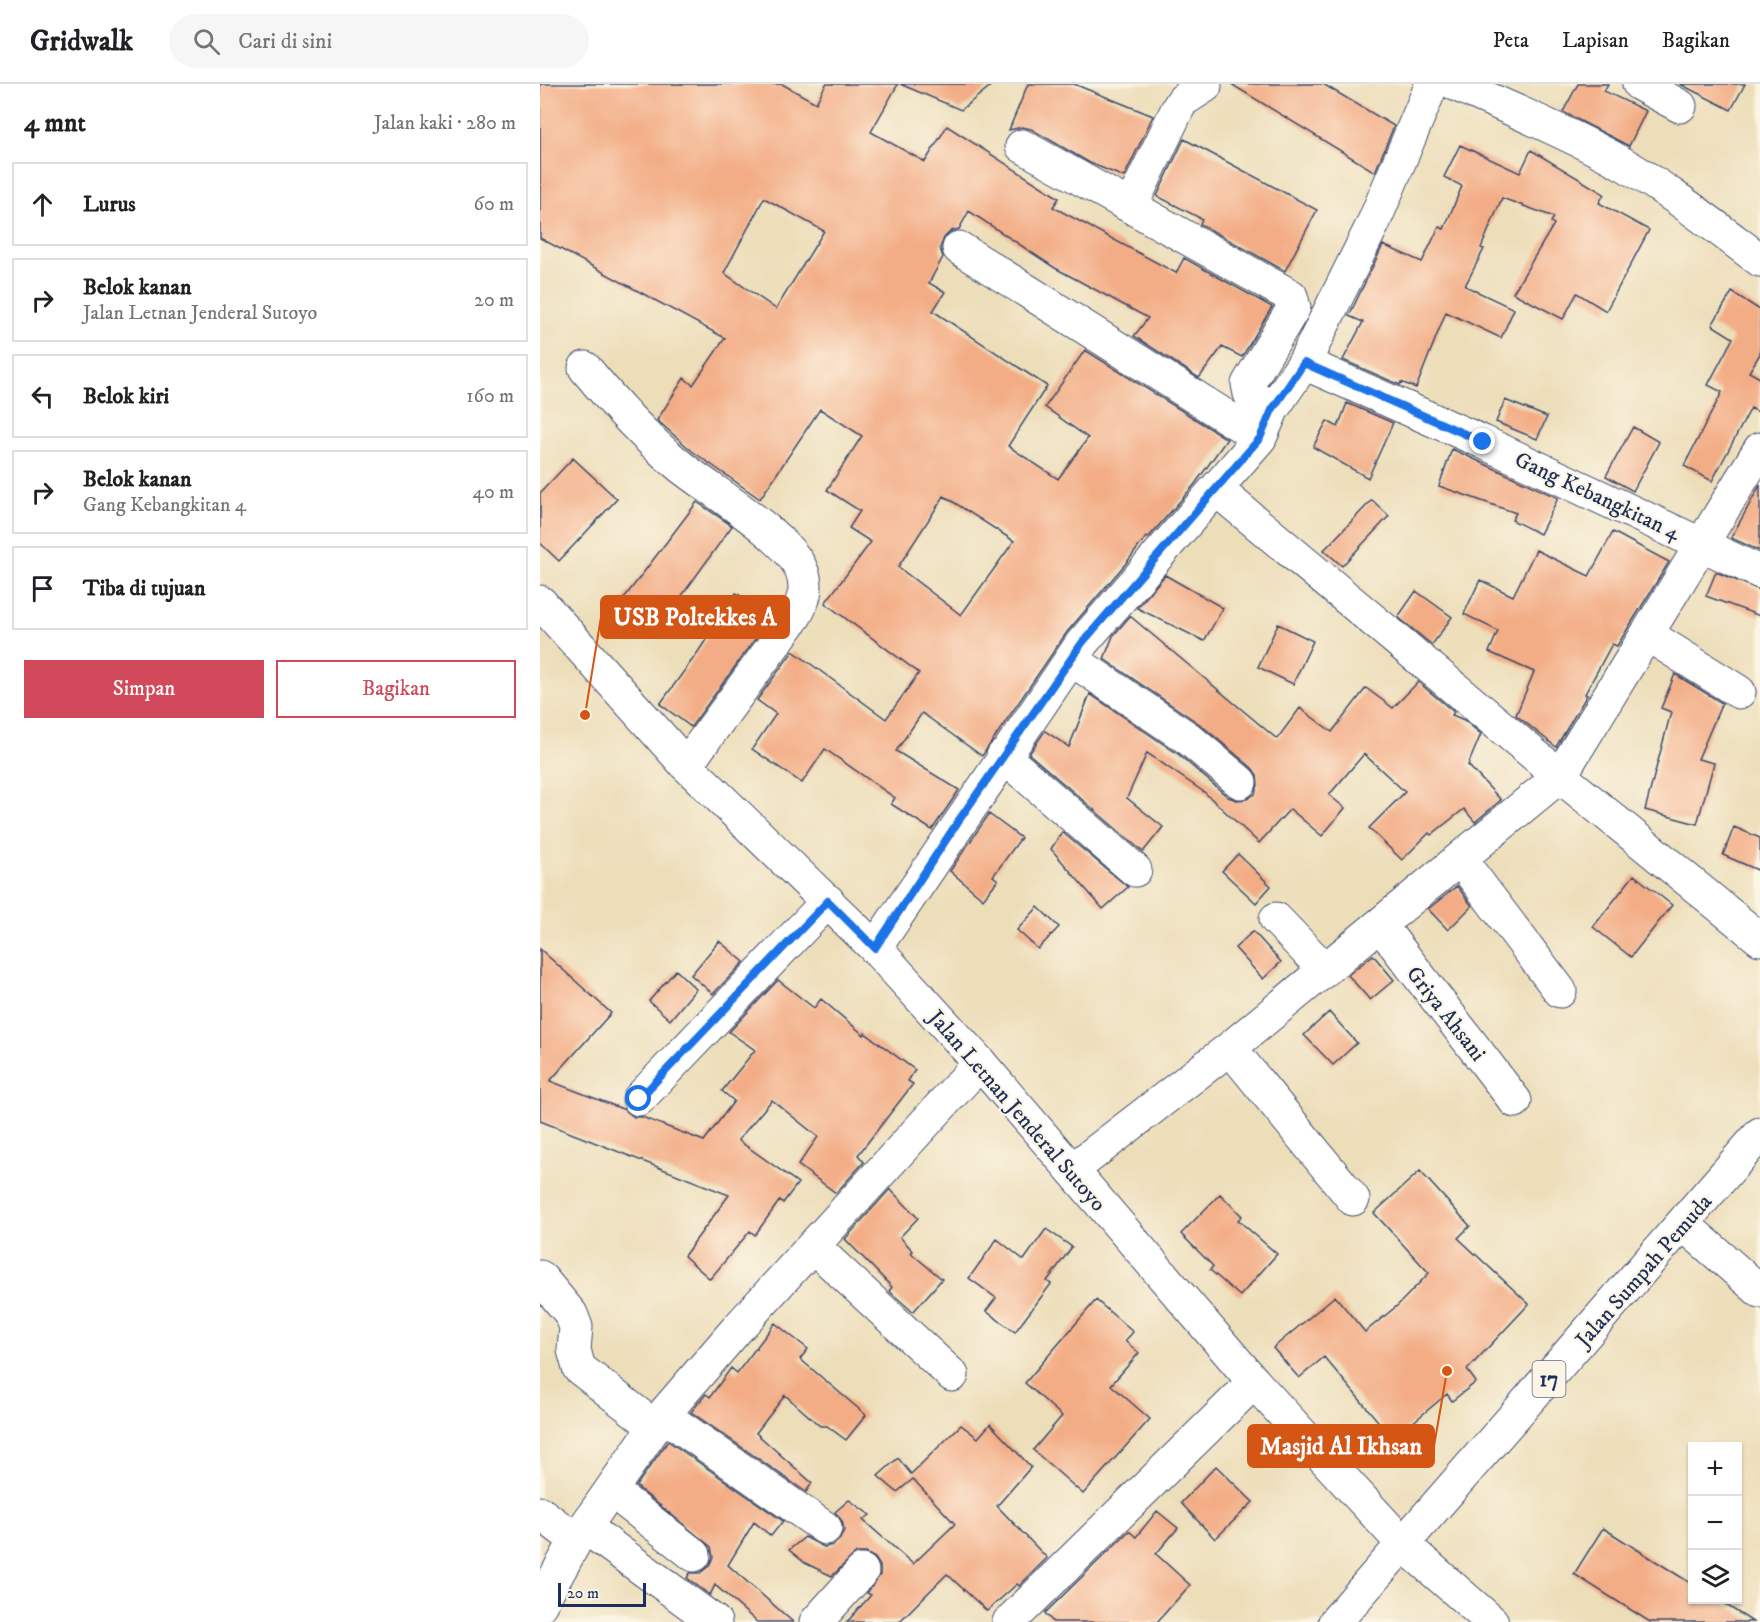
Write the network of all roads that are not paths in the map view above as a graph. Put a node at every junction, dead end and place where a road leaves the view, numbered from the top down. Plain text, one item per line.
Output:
1 (1432, 84) edge
2 (1455, 84) edge
3 (1639, 84) edge
4 (1205, 86) dead end
5 (1680, 105) dead end
6 (1022, 146) dead end
7 (1131, 206) junction
8 (959, 248) dead end
9 (1760, 260) edge
10 (1304, 363) junction
11 (585, 368) dead end
12 (1266, 424) junction
13 (1760, 449) edge
14 (1217, 490) junction
15 (1703, 544) junction
16 (1760, 572) edge
17 (540, 603) edge
18 (1648, 635) junction
19 (1071, 658) junction
20 (1739, 692) dead end
21 (1003, 756) junction
22 (686, 765) junction
23 (1560, 776) junction
24 (1240, 782) dead end
25 (1460, 859) junction
26 (1135, 870) dead end
27 (828, 901) junction
28 (1276, 919) dead end
29 (1380, 925) junction
30 (1760, 939) edge
31 (875, 948) junction
32 (1325, 970) junction
33 (1560, 991) dead end
34 (1230, 1048) junction
35 (980, 1063) junction
36 (639, 1099) dead end
37 (1515, 1101) dead end
38 (1760, 1134) edge
39 (1072, 1170) junction
40 (1353, 1199) dead end
41 (1683, 1224) junction
42 (814, 1247) junction
43 (540, 1277) edge
44 (1760, 1291) edge
45 (952, 1375) dead end
46 (1254, 1382) junction
47 (659, 1421) junction
48 (612, 1491) junction
49 (540, 1513) edge
50 (825, 1528) dead end
51 (581, 1534) junction
52 (1404, 1545) junction
53 (694, 1555) dead end
54 (862, 1571) dead end
55 (540, 1605) edge
56 (715, 1622) edge
57 (816, 1622) edge
58 (1009, 1622) edge
59 (1335, 1622) edge
60 (1492, 1622) edge

1 - 10 main road
2 - 9 main road
3 - 5 main road
4 - 7 main road
6 - 7 main road
7 - 12 main road
8 - 12 main road
10 - 12 main road
10 - 15 main road, Gang Kebangkitan 4
11 - 22 main road
12 - 14 main road
13 - 15 main road
14 - 19 main road
14 - 23 main road
15 - 16 main road, Gang Kebangkitan 4
15 - 18 main road
17 - 22 main road, Jalan Letnan Jenderal Sutoyo
18 - 20 main road
18 - 23 main road
19 - 21 main road
19 - 24 main road
21 - 26 main road
21 - 31 main road
22 - 27 main road, Jalan Letnan Jenderal Sutoyo
23 - 25 main road
23 - 30 main road
25 - 29 main road
25 - 33 main road
27 - 31 main road, Jalan Letnan Jenderal Sutoyo
27 - 36 main road
28 - 32 main road
29 - 32 main road
29 - 37 main road, Griya Ahsani
31 - 35 main road, Jalan Letnan Jenderal Sutoyo
32 - 34 main road
34 - 39 main road
34 - 40 main road
35 - 39 main road, Jalan Letnan Jenderal Sutoyo
35 - 42 main road
38 - 41 main road, Jalan Sumpah Pemuda / 17
39 - 46 main road, Jalan Letnan Jenderal Sutoyo
41 - 44 main road
41 - 52 main road, Jalan Sumpah Pemuda / 17
42 - 45 main road
42 - 47 main road
43 - 47 main road
46 - 52 main road, Jalan Letnan Jenderal Sutoyo
46 - 58 main road
47 - 48 main road
47 - 50 main road
48 - 51 main road
48 - 53 main road
49 - 51 main road
51 - 55 main road
51 - 56 main road
52 - 59 main road, Jalan Sumpah Pemuda / 17
52 - 60 main road, Jalan Letnan Jenderal Sutoyo
54 - 57 main road

